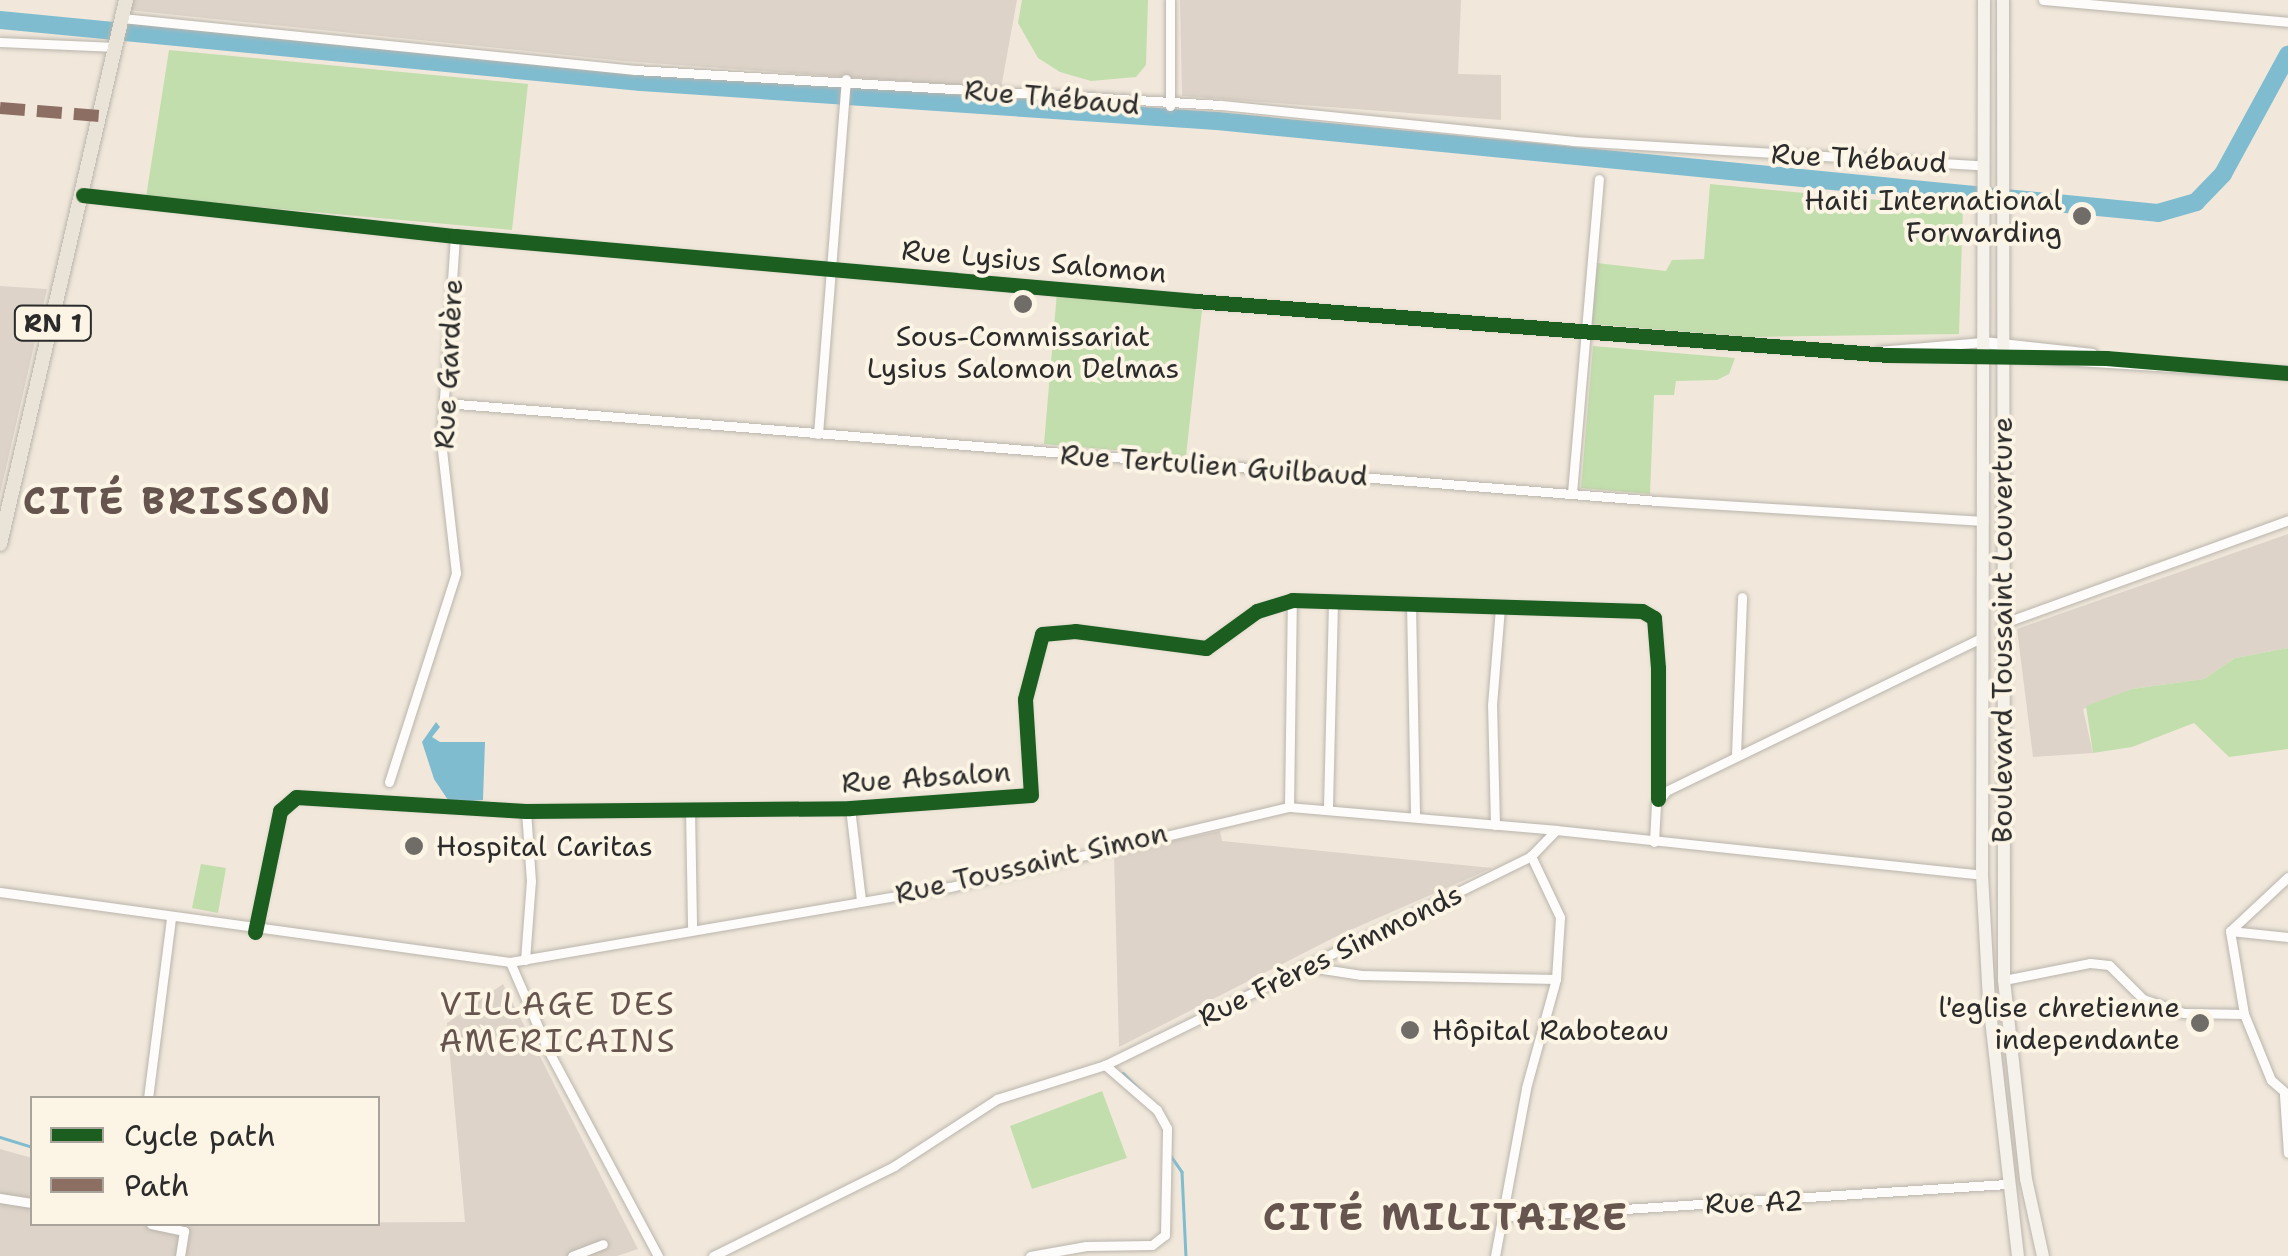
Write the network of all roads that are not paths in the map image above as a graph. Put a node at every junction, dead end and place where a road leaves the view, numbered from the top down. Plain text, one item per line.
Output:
1 (126, 0) edge
2 (1170, 0) edge
3 (1984, 0) edge
4 (2004, 0) edge
5 (2044, 0) edge
6 (122, 18) junction
7 (2286, 22) edge
8 (117, 41) junction
9 (0, 42) edge
10 (846, 82) junction
11 (1170, 106) junction
12 (1984, 168) junction
13 (1599, 179) dead end
14 (82, 195) junction
15 (455, 236) junction
16 (828, 268) junction
17 (1585, 332) junction
18 (1983, 348) junction
19 (2004, 352) junction
20 (2288, 373) edge
21 (444, 403) junction
22 (818, 434) junction
23 (1572, 493) junction
24 (2288, 520) edge
25 (1983, 521) junction
26 (0, 544) edge
27 (1742, 597) dead end
28 (1292, 600) junction
29 (1333, 601) junction
30 (1411, 604) junction
31 (1500, 608) junction
32 (2004, 623) junction
33 (1983, 636) junction
34 (1736, 756) junction
35 (390, 782) dead end
36 (1658, 799) junction
37 (1328, 806) junction
38 (1289, 807) junction
39 (690, 808) junction
40 (850, 808) junction
41 (526, 811) junction
42 (1414, 816) junction
43 (1495, 824) junction
44 (1556, 830) junction
45 (1654, 842) junction
46 (1531, 856) junction
47 (1982, 875) junction
48 (2001, 875) junction
49 (2288, 876) edge
50 (0, 892) edge
51 (862, 900) junction
52 (171, 918) junction
53 (692, 929) junction
54 (2230, 931) junction
55 (255, 932) junction
56 (2288, 937) edge
57 (525, 960) junction
58 (510, 962) junction
59 (1303, 966) junction
60 (1556, 979) junction
61 (2004, 980) junction
62 (2244, 1014) junction
63 (1104, 1066) junction
64 (2286, 1095) edge
65 (148, 1096) edge
66 (2288, 1153) edge
67 (2007, 1184) junction
68 (0, 1198) edge
69 (30, 1203) edge
70 (1502, 1217) junction
71 (160, 1226) edge
72 (602, 1244) dead end
73 (1106, 1253) edge
74 (180, 1256) edge
75 (572, 1256) edge
76 (658, 1256) edge
77 (713, 1256) edge
78 (1030, 1256) edge
79 (1495, 1256) edge
80 (2018, 1256) edge
81 (2043, 1256) edge

1 - 6 main road, RN 1
2 - 11 street
3 - 12 main road, Boulevard Toussaint Louverture
4 - 19 main road, Boulevard Toussaint Louverture
5 - 7 street
6 - 8 main road, RN 1
6 - 10 street, Rue Thébaud
8 - 9 street
8 - 14 main road, RN 1
10 - 11 street, Rue Thébaud
10 - 16 street
11 - 12 street, Rue Thébaud
12 - 18 main road, Boulevard Toussaint Louverture
13 - 17 street
14 - 15 street, Rue Lysius Salomon
14 - 26 main road, RN 1
15 - 16 street, Rue Lysius Salomon
15 - 21 street, Rue Gardère
16 - 17 street, Rue Lysius Salomon
16 - 22 street
17 - 18 street, Rue Lysius Salomon
17 - 23 street
18 - 19 street
18 - 25 main road, Boulevard Toussaint Louverture
19 - 20 street
19 - 32 main road, Boulevard Toussaint Louverture
21 - 22 street, Rue Tertulien Guilbaud
21 - 35 street, Rue Gardère
22 - 23 street, Rue Tertulien Guilbaud
23 - 25 street, Rue Tertulien Guilbaud
24 - 32 street
25 - 33 main road, Boulevard Toussaint Louverture
27 - 34 street
28 - 29 street, Rue Absalon
28 - 38 street
28 - 40 street, Rue Absalon
29 - 30 street, Rue Absalon
29 - 37 street
30 - 31 street, Rue Absalon
30 - 42 street
31 - 36 street, Rue Absalon
31 - 43 street
32 - 48 main road, Boulevard Toussaint Louverture
33 - 34 street
33 - 47 main road, Boulevard Toussaint Louverture
34 - 36 street
36 - 45 street
37 - 38 street, Rue Toussaint Simon
37 - 42 street, Rue Toussaint Simon
38 - 51 street, Rue Toussaint Simon
39 - 40 street, Rue Absalon
39 - 41 street, Rue Absalon
39 - 53 street
40 - 51 street
41 - 55 street, Rue Absalon
41 - 57 street
42 - 43 street, Rue Toussaint Simon
43 - 44 street, Rue Toussaint Simon
44 - 45 street
44 - 46 street, Rue Frères Simmonds
45 - 47 street
46 - 59 street, Rue Frères Simmonds
46 - 60 street
47 - 48 main road
47 - 67 main road, Boulevard Toussaint Louverture
48 - 61 main road, Boulevard Toussaint Louverture
49 - 54 street
50 - 52 street, Rue Toussaint Simon
51 - 53 street, Rue Toussaint Simon
52 - 55 street, Rue Toussaint Simon
52 - 65 street
53 - 57 street, Rue Toussaint Simon
54 - 56 street
54 - 62 street
55 - 58 street, Rue Toussaint Simon
57 - 58 street, Rue Toussaint Simon
58 - 76 street
59 - 60 street
59 - 63 street, Rue Frères Simmonds
60 - 70 street
61 - 62 street
61 - 81 main road, Boulevard Toussaint Louverture
62 - 64 street
63 - 73 street
63 - 77 street, Rue Frères Simmonds
64 - 66 street
67 - 70 street, Rue A2
67 - 80 main road, Boulevard Toussaint Louverture
68 - 69 street
70 - 79 street
71 - 74 street
72 - 75 street
73 - 78 street

